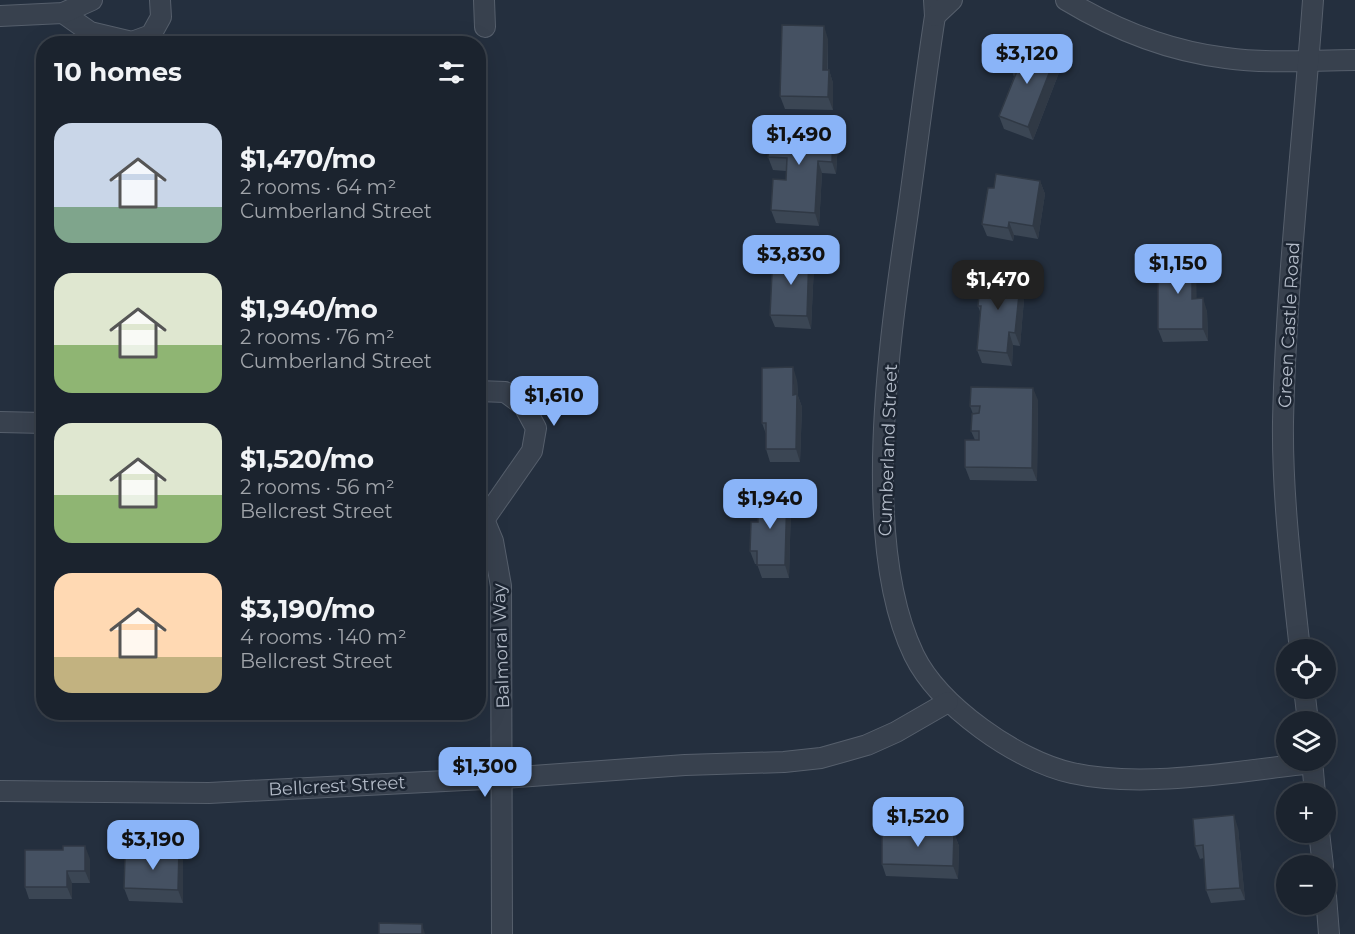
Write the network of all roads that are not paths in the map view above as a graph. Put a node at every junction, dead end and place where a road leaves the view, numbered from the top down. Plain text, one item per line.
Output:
1 (92, 0) edge
2 (160, 0) edge
3 (484, 0) edge
4 (952, 0) edge
5 (1066, 0) edge
6 (1313, 0) edge
7 (934, 8) edge
8 (63, 13) junction
9 (0, 16) edge
10 (485, 27) dead end
11 (104, 36) edge
12 (148, 36) edge
13 (1308, 60) junction
14 (1355, 60) edge
15 (486, 392) edge
16 (0, 423) edge
17 (36, 423) edge
18 (486, 506) edge
19 (486, 521) edge
20 (1299, 639) edge
21 (948, 702) junction
22 (1276, 766) edge
23 (504, 778) junction
24 (0, 792) edge
25 (1328, 915) edge
26 (502, 934) edge
27 (1329, 934) edge

1 - 8 street
2 - 12 street
3 - 10 street
4 - 7 street, Cumberland Street
5 - 13 street
6 - 13 street, Green Castle Road
7 - 21 street, Cumberland Street
8 - 9 street
8 - 11 street
13 - 14 street
13 - 20 street, Green Castle Road
15 - 18 street
16 - 17 street
19 - 23 street, Balmoral Way
21 - 22 street, Cumberland Street
21 - 23 street, Bellcrest Street
23 - 24 street, Bellcrest Street
23 - 26 street, Balmoral Way
25 - 27 street

